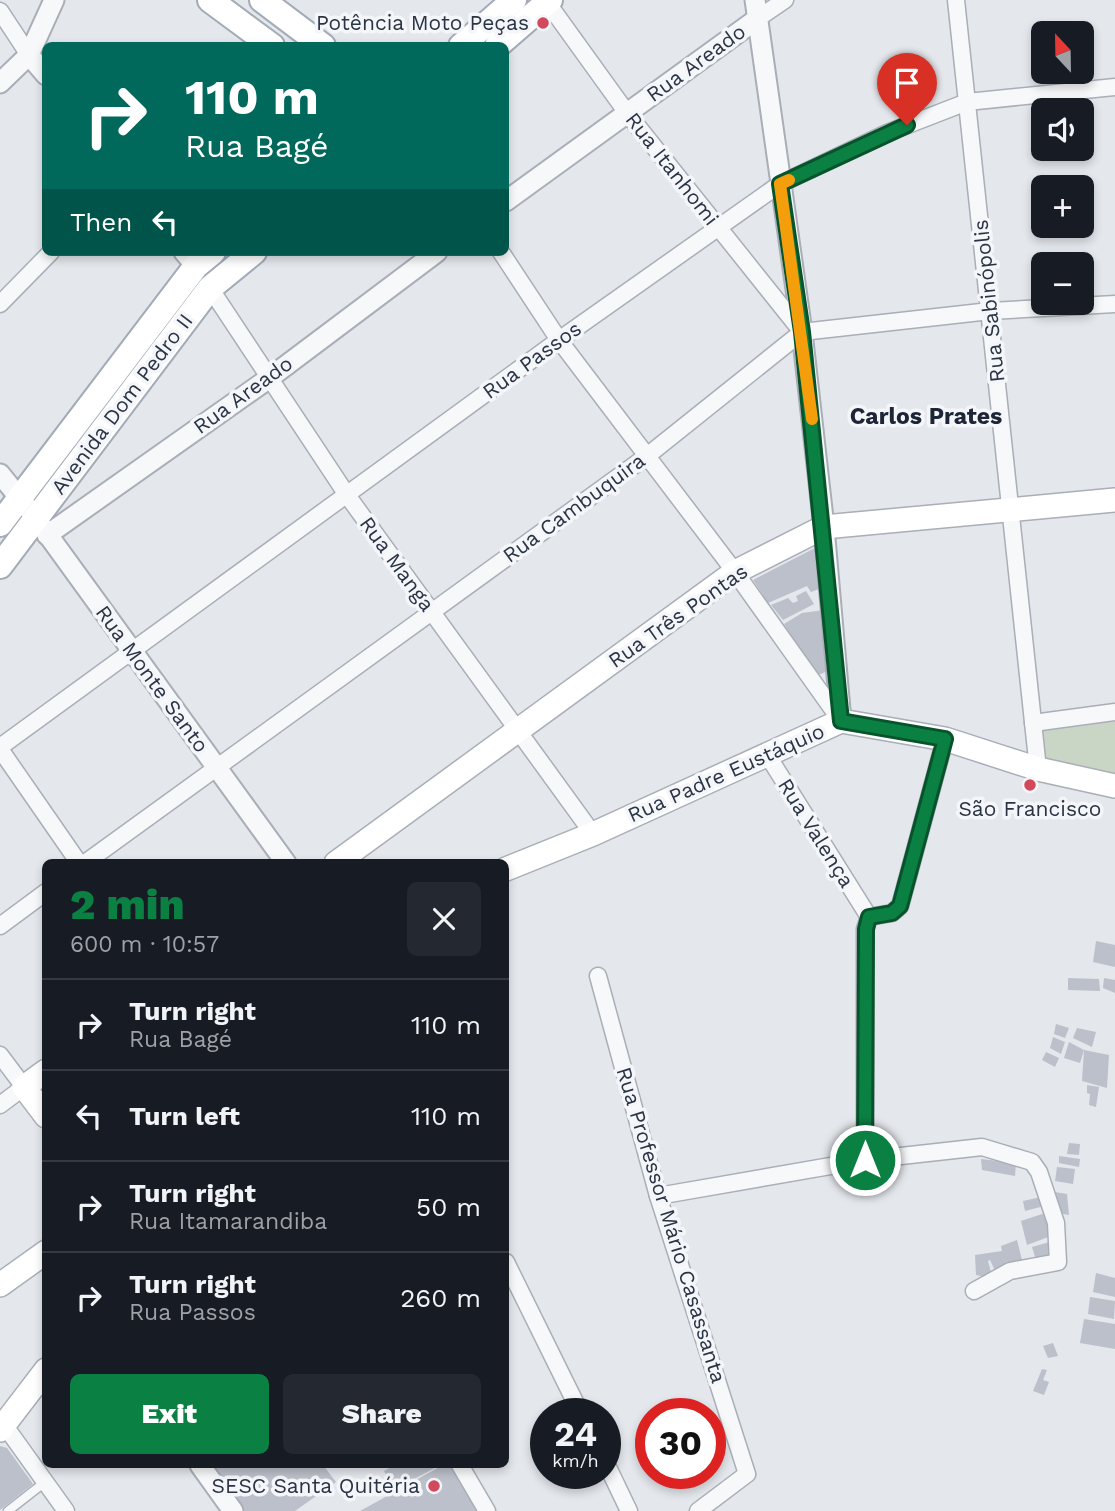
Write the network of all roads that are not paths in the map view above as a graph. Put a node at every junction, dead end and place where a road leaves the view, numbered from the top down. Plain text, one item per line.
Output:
1 (54, 0) edge
2 (210, 0) edge
3 (514, 0) edge
4 (785, 0) edge
5 (956, 0) edge
6 (548, 1) edge
7 (268, 2) edge
8 (756, 10) edge
9 (0, 11) edge
10 (267, 42) edge
11 (318, 42) edge
12 (466, 42) edge
13 (502, 42) edge
14 (29, 55) junction
15 (42, 70) edge
16 (0, 83) edge
17 (1115, 87) edge
18 (967, 102) junction
19 (627, 113) junction
20 (780, 184) junction
21 (509, 199) edge
22 (718, 228) junction
23 (47, 256) edge
24 (249, 256) edge
25 (432, 256) edge
26 (504, 256) edge
27 (198, 257) edge
28 (210, 288) junction
29 (0, 304) edge
30 (1115, 304) edge
31 (990, 311) junction
32 (802, 332) junction
33 (559, 340) junction
34 (268, 379) junction
35 (647, 456) junction
36 (0, 474) edge
37 (347, 495) junction
38 (18, 496) junction
39 (1115, 500) edge
40 (1010, 510) junction
41 (0, 524) edge
42 (41, 526) junction
43 (824, 527) junction
44 (0, 566) edge
45 (735, 572) junction
46 (431, 611) junction
47 (133, 653) junction
48 (1115, 712) edge
49 (841, 721) junction
50 (1033, 723) junction
51 (518, 729) junction
52 (945, 739) junction
53 (0, 748) edge
54 (768, 756) junction
55 (216, 767) junction
56 (1038, 769) junction
57 (1115, 786) edge
58 (593, 834) junction
59 (76, 859) edge
60 (90, 859) edge
61 (283, 859) edge
62 (341, 859) edge
63 (509, 868) edge
64 (42, 895) edge
65 (869, 917) junction
66 (0, 926) edge
67 (598, 976) dead end
68 (0, 1055) edge
69 (42, 1074) edge
70 (24, 1087) junction
71 (0, 1105) edge
72 (42, 1111) edge
73 (865, 1160) junction
74 (658, 1196) junction
75 (42, 1255) edge
76 (509, 1268) edge
77 (0, 1284) edge
78 (974, 1291) dead end
79 (42, 1375) edge
80 (573, 1398) edge
81 (1, 1425) edge
82 (202, 1468) edge
83 (462, 1468) edge
84 (45, 1482) junction
85 (618, 1489) edge
86 (8, 1511) edge
87 (66, 1511) edge
88 (233, 1511) edge
89 (487, 1511) edge
90 (629, 1511) edge
91 (698, 1511) edge

1 - 14 street
2 - 10 main road
3 - 12 main road
4 - 8 street, Rua Areado
5 - 18 street, Rua Sabinópolis
6 - 13 main road
6 - 19 street, Rua Itanhomi
7 - 11 main road
8 - 19 street, Rua Areado
8 - 20 street
9 - 14 street
14 - 15 street
14 - 16 street
17 - 18 street, Rua Passos
18 - 20 street, Rua Passos
18 - 31 street, Rua Sabinópolis
19 - 21 street, Rua Areado
19 - 22 street, Rua Itanhomi
20 - 22 street, Rua Passos
20 - 32 street
22 - 32 street, Rua Itanhomi
22 - 33 street, Rua Passos
23 - 29 street
24 - 28 main road, Avenida Dom Pedro II
25 - 34 street, Rua Areado
26 - 33 street
27 - 38 main road, Avenida Dom Pedro II
28 - 34 street, Rua Manga
28 - 42 main road, Avenida Dom Pedro II
30 - 31 street
31 - 32 street
31 - 40 street, Rua Sabinópolis
32 - 35 street, Rua Cambuquira
32 - 43 street
33 - 35 street
33 - 37 street, Rua Passos
34 - 37 street, Rua Manga
34 - 42 street, Rua Areado
35 - 45 street
35 - 46 street, Rua Cambuquira
36 - 38 street, Rua Monte Santo
37 - 46 street, Rua Manga
37 - 47 street, Rua Passos
38 - 41 main road, Avenida Dom Pedro II
38 - 42 street, Rua Monte Santo
39 - 40 main road, Rua Três Pontas
40 - 43 main road, Rua Três Pontas
40 - 50 street, Rua Sabinópolis
42 - 44 main road, Avenida Dom Pedro II
42 - 47 street, Rua Monte Santo
43 - 45 main road, Rua Três Pontas
43 - 49 street
45 - 49 street
45 - 51 main road, Rua Três Pontas
46 - 51 street, Rua Manga
46 - 55 street, Rua Cambuquira
47 - 53 street, Rua Passos
47 - 55 street, Rua Monte Santo
48 - 50 street
49 - 52 main road, Rua Padre Eustáquio
49 - 54 main road, Rua Padre Eustáquio
50 - 56 street, Rua Sabinópolis
51 - 58 street, Rua Manga
51 - 62 main road, Rua Três Pontas
52 - 56 main road, Rua Padre Eustáquio
52 - 65 street
53 - 59 street
54 - 58 main road, Rua Padre Eustáquio
54 - 65 street, Rua Valença
55 - 60 street, Rua Cambuquira
55 - 61 street, Rua Monte Santo
56 - 57 main road, Rua Padre Eustáquio
58 - 63 main road, Rua Padre Eustáquio
64 - 66 street
65 - 73 street
67 - 74 street, Rua Professor Mário Casassanta
68 - 70 street
69 - 70 main road
70 - 71 street
70 - 72 main road
73 - 74 street
73 - 78 street
74 - 91 street, Rua Professor Mário Casassanta
75 - 77 main road
76 - 80 street
79 - 81 main road
81 - 84 street
82 - 88 street
83 - 89 street
84 - 86 lane
84 - 87 street
85 - 90 street

